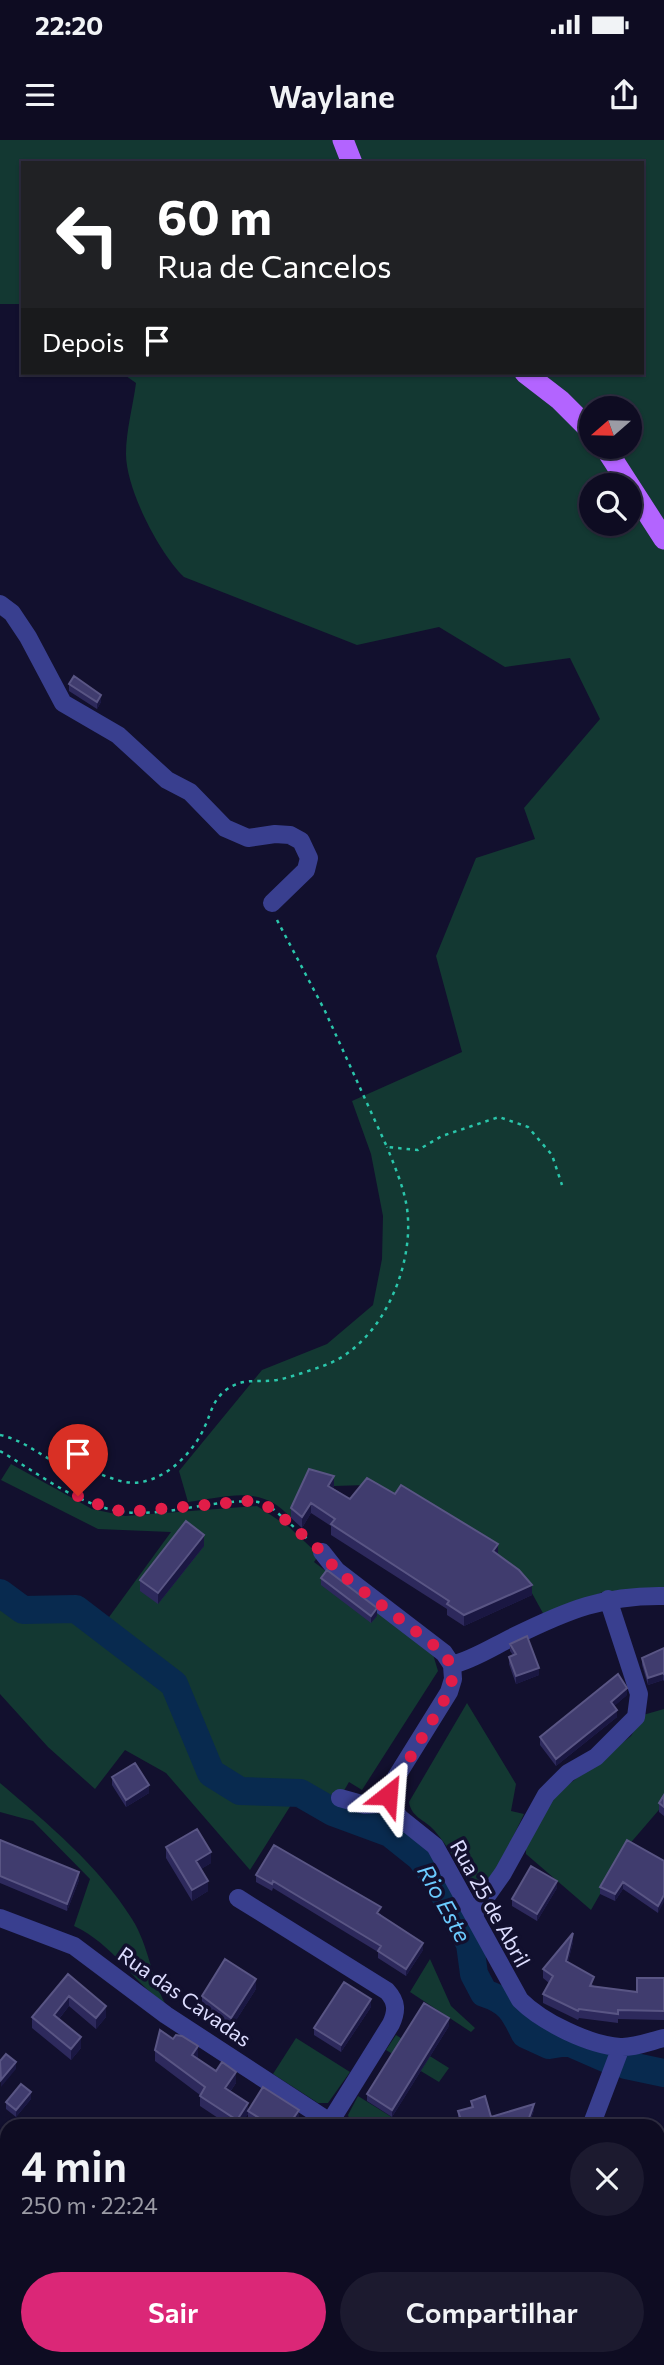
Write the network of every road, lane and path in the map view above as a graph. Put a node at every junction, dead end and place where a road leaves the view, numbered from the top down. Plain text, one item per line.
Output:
1 (343, 140) edge
2 (351, 161) edge
3 (528, 375) edge
4 (579, 419) edge
5 (612, 459) edge
6 (664, 539) edge
7 (0, 604) edge
8 (272, 903) joint
9 (387, 1147) junction
10 (562, 1185) dead end
11 (0, 1435) edge
12 (0, 1451) edge
13 (322, 1552) joint
14 (664, 1596) edge
15 (608, 1599) junction
16 (452, 1665) junction
17 (340, 1798) dead end
18 (389, 1803) junction
19 (238, 1898) dead end
20 (474, 1914) junction
21 (0, 1918) edge
22 (664, 2038) edge
23 (621, 2047) junction
24 (325, 2119) edge
25 (336, 2119) edge
26 (594, 2119) edge

1 - 2 main road
3 - 4 main road
5 - 6 main road
7 - 8 street
8 - 9 path
9 - 10 path
9 - 11 path
12 - 13 path
13 - 16 street
14 - 15 street
15 - 16 street
15 - 20 street
16 - 18 street
17 - 18 street
18 - 20 street, Rua 25 de Abril
19 - 25 street
20 - 23 street, Rua 25 de Abril
21 - 24 street, Rua das Cavadas
22 - 23 street
23 - 26 street

